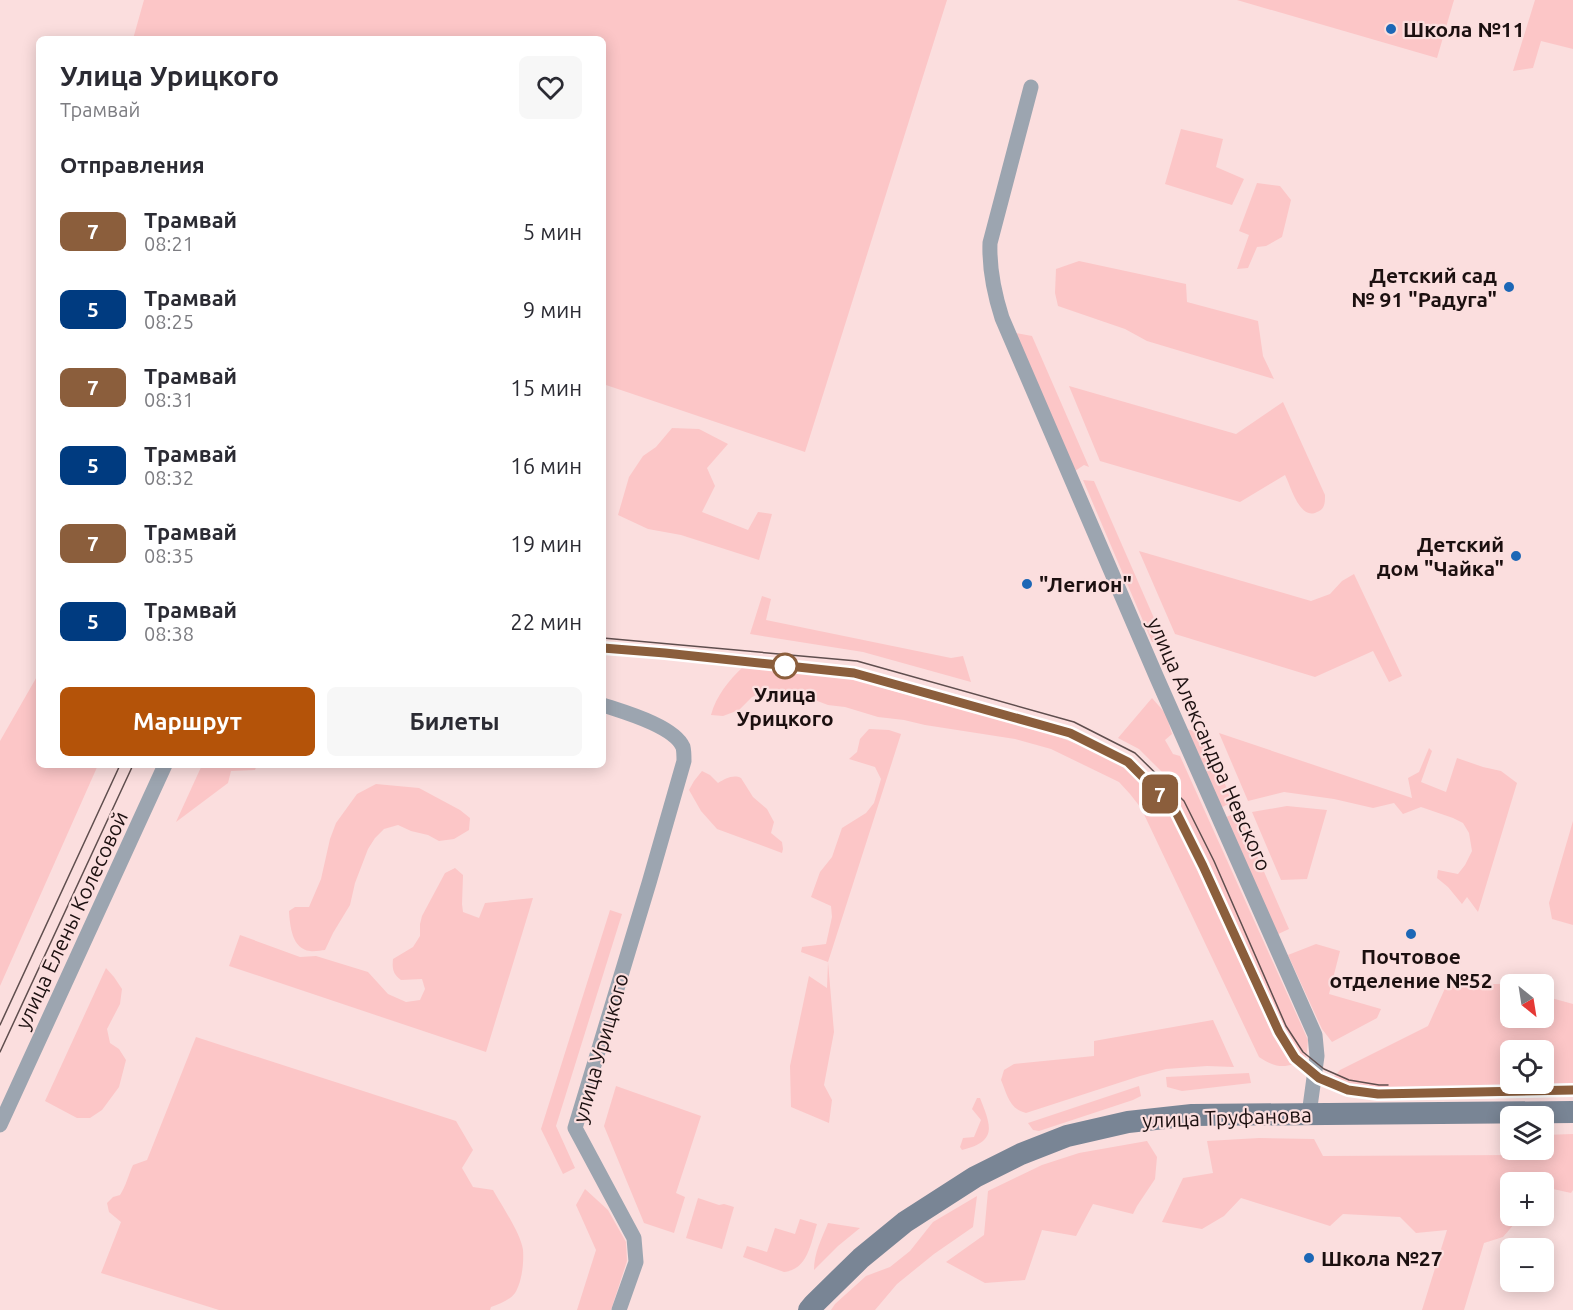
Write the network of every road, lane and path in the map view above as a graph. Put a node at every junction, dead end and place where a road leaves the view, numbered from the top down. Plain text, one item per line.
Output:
1 (1031, 87) dead end
2 (606, 706) edge
3 (164, 768) edge
4 (1573, 1113) edge
5 (1309, 1114) junction
6 (0, 1125) edge
7 (619, 1310) edge
8 (809, 1310) edge

1 - 5 street, улица Александра Невского
2 - 7 street, улица Урицкого
3 - 6 street, улица Елены Колесовой
4 - 5 street, улица Труфанова
5 - 8 street, улица Труфанова

